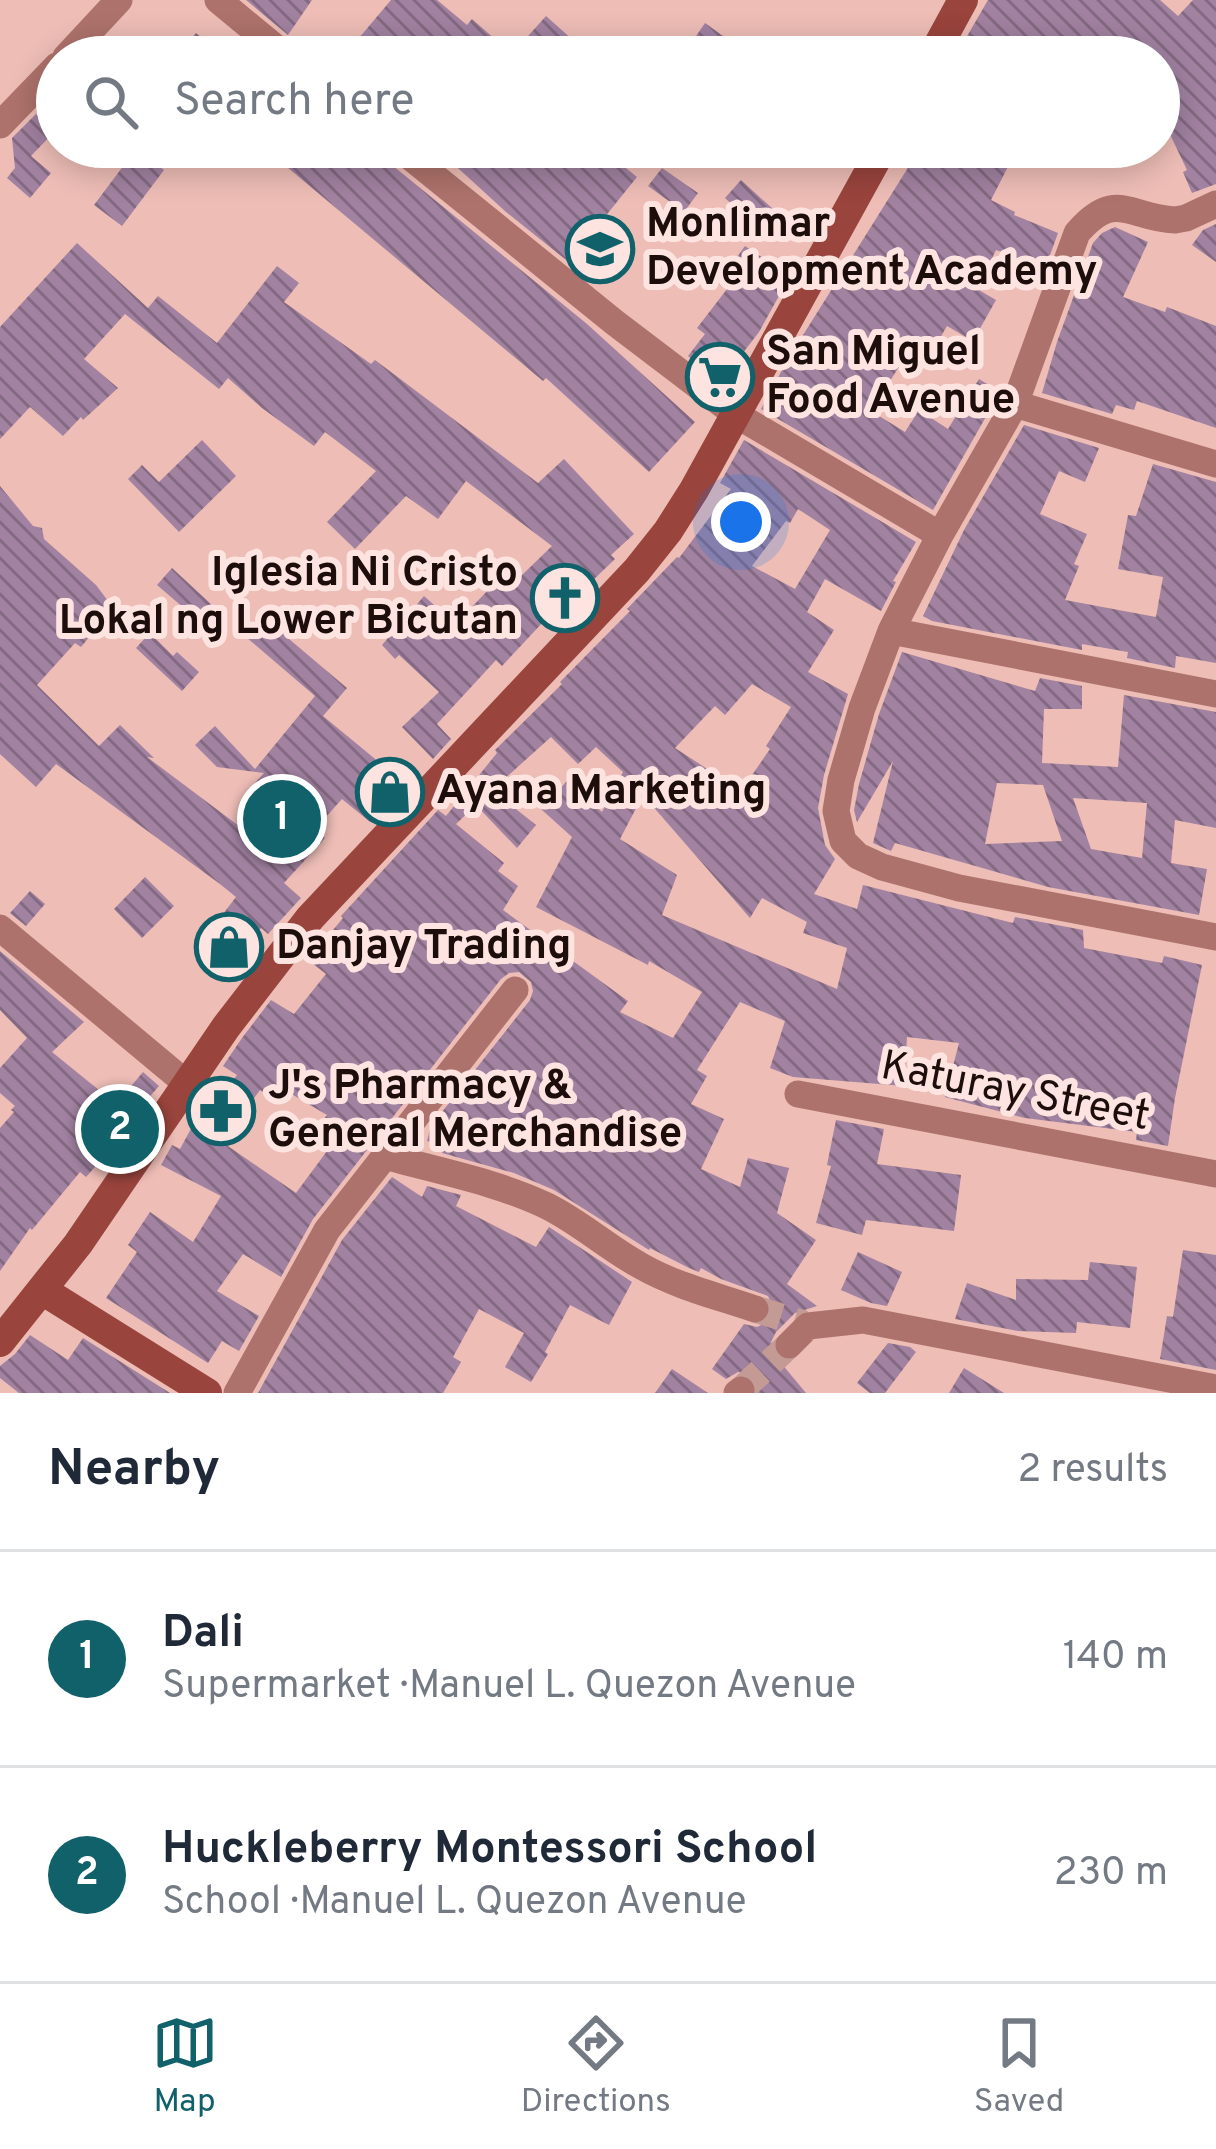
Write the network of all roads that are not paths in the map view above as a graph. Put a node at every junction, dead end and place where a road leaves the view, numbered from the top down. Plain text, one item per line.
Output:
1 (119, 0) edge
2 (218, 0) edge
3 (963, 0) edge
4 (86, 36) edge
5 (262, 36) edge
6 (943, 36) edge
7 (36, 88) edge
8 (0, 125) edge
9 (424, 168) edge
10 (871, 168) edge
11 (1216, 204) edge
12 (1016, 404) junction
13 (735, 414) junction
14 (1216, 464) edge
15 (940, 535) junction
16 (891, 631) junction
17 (1216, 694) edge
18 (0, 928) edge
19 (1216, 937) edge
20 (515, 990) dead end
21 (188, 1084) junction
22 (798, 1094) dead end
23 (385, 1156) junction
24 (1216, 1174) edge
25 (42, 1290) junction
26 (755, 1309) tunnel mouth
27 (800, 1332) tunnel mouth
28 (0, 1342) edge
29 (1128, 1382) edge
30 (1216, 1388) edge
31 (207, 1393) edge
32 (237, 1393) edge

1 - 4 street
2 - 5 street
3 - 6 main road
7 - 8 street
9 - 13 street
10 - 13 main road
11 - 12 street
12 - 14 street
12 - 15 street
13 - 15 street
13 - 21 main road
15 - 16 street
16 - 17 street
16 - 19 street
18 - 21 street
20 - 23 street
21 - 25 main road
22 - 24 street, Katuray Street
23 - 26 street
23 - 32 street
25 - 28 main road
25 - 31 main road
27 - 29 street
29 - 30 street

